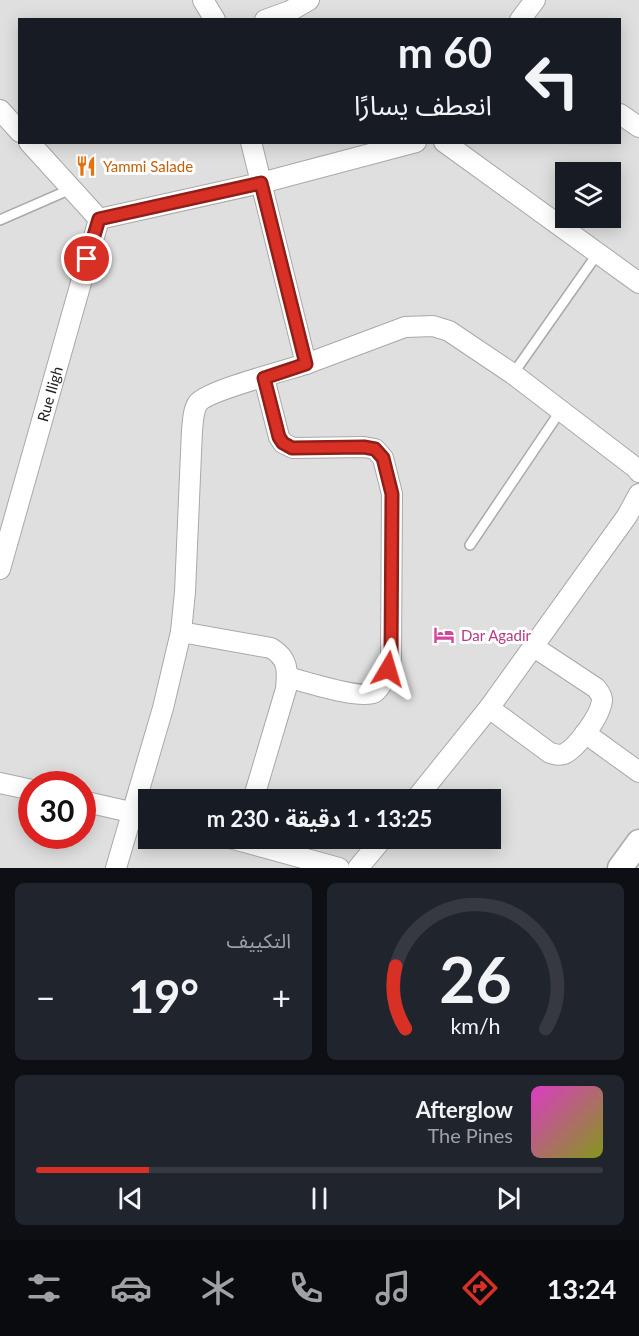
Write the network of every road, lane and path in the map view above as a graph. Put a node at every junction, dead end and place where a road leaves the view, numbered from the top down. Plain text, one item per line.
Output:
1 (203, 0) edge
2 (309, 0) edge
3 (534, 0) edge
4 (214, 18) edge
5 (271, 18) edge
6 (521, 18) edge
7 (0, 110) edge
8 (621, 115) edge
9 (639, 127) edge
10 (18, 130) edge
11 (31, 144) edge
12 (251, 144) edge
13 (408, 144) edge
14 (447, 144) edge
15 (261, 183) junction
16 (71, 189) junction
17 (99, 219) junction
18 (0, 220) edge
19 (598, 253) junction
20 (639, 283) edge
21 (306, 364) junction
22 (513, 374) junction
23 (264, 378) junction
24 (561, 410) junction
25 (638, 468) edge
26 (639, 494) edge
27 (470, 545) dead end
28 (0, 569) edge
29 (181, 632) junction
30 (534, 647) junction
31 (287, 677) junction
32 (489, 708) junction
33 (585, 733) junction
34 (639, 772) edge
35 (0, 783) edge
36 (18, 787) edge
37 (145, 789) edge
38 (256, 789) edge
39 (423, 789) edge
40 (96, 804) edge
41 (138, 814) edge
42 (138, 818) edge
43 (639, 842) edge
44 (270, 849) edge
45 (373, 849) edge
46 (116, 868) edge
47 (339, 868) edge
48 (358, 868) edge
49 (620, 868) edge

1 - 4 street
2 - 5 street
3 - 6 street
7 - 10 street
8 - 9 street
11 - 16 street
12 - 15 street
13 - 15 street
14 - 19 street
15 - 17 street
15 - 21 street
16 - 17 street
16 - 18 lane
17 - 28 street, Rue Iligh
19 - 20 street
19 - 22 lane
21 - 22 street
21 - 23 street
22 - 24 street
23 - 29 street
23 - 31 street
24 - 25 street
24 - 27 lane
26 - 30 street
29 - 31 street
29 - 37 street
30 - 32 street
30 - 33 street
31 - 38 street
32 - 33 street
32 - 39 street
33 - 34 street
35 - 36 street
40 - 41 street
42 - 46 street
43 - 49 street
44 - 47 street
45 - 48 street

